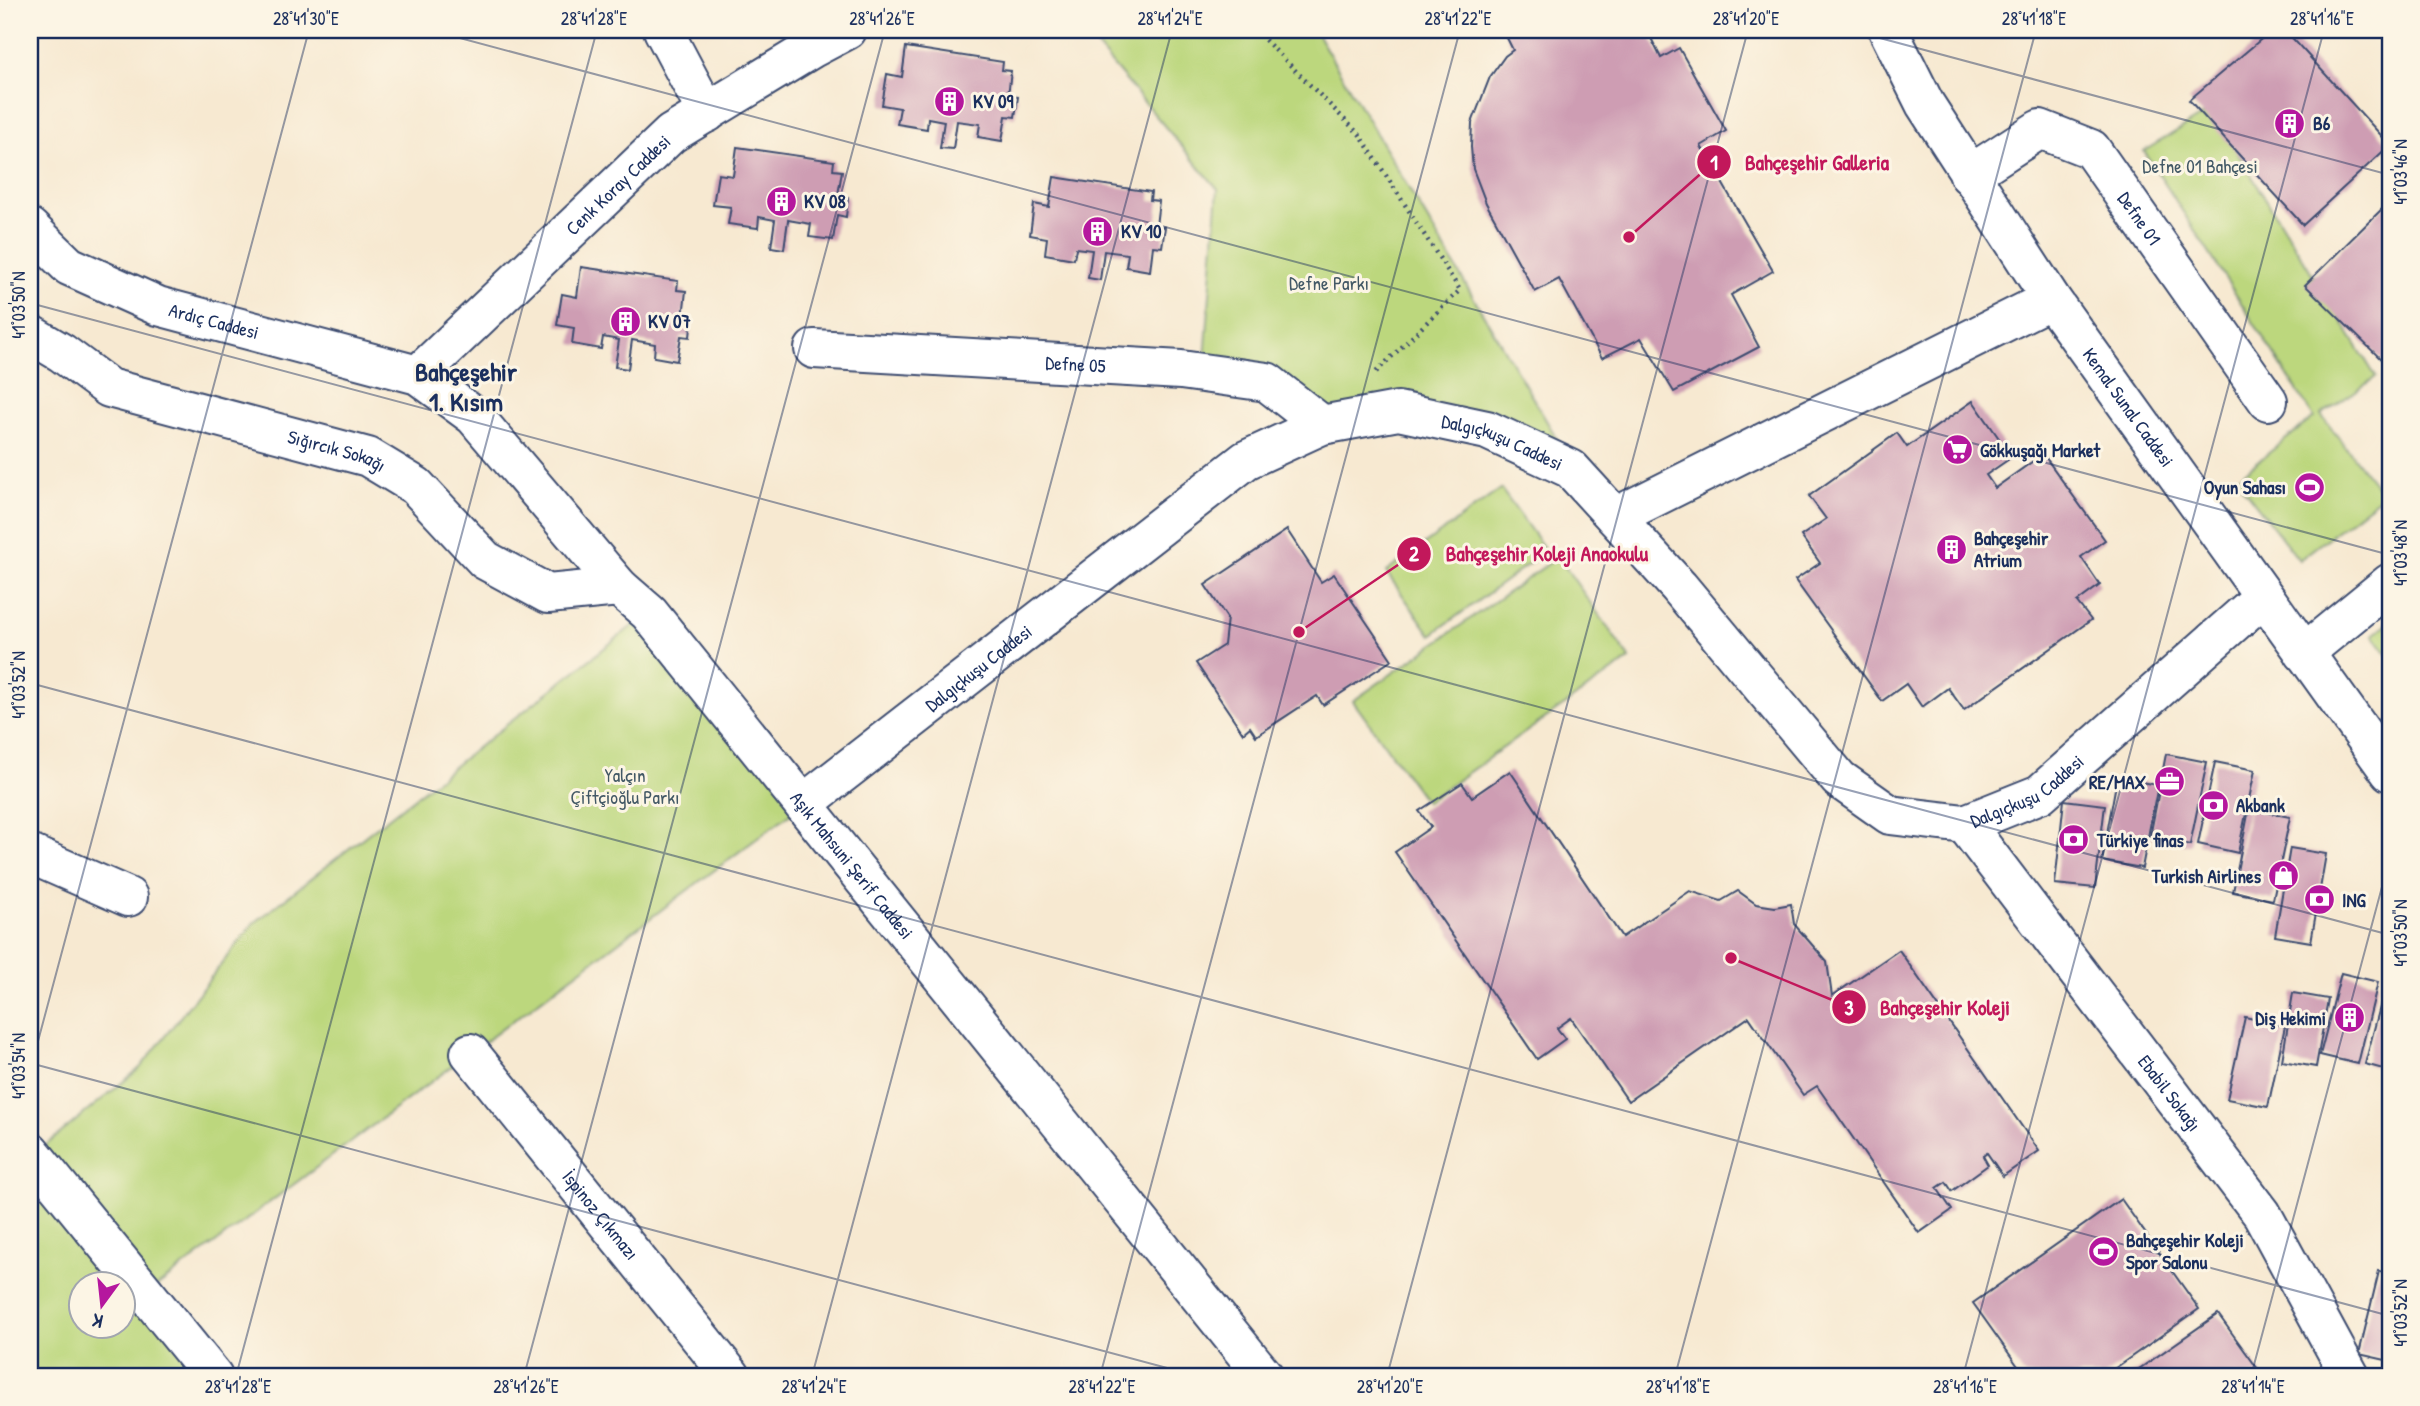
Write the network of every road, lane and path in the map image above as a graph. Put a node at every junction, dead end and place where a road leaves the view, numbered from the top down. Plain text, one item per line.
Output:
1 (663, 30) edge
2 (847, 30) edge
3 (1255, 30) edge
4 (1888, 30) edge
5 (707, 113) junction
6 (1969, 175) junction
7 (30, 228) edge
8 (2051, 299) junction
9 (30, 334) edge
10 (814, 349) dead end
11 (418, 375) junction
12 (1371, 376) dead end
13 (2268, 401) dead end
14 (1322, 425) junction
15 (1615, 517) junction
16 (2390, 583) edge
17 (619, 587) junction
18 (2263, 597) junction
19 (2304, 653) junction
20 (2390, 772) edge
21 (803, 804) junction
22 (1965, 824) junction
23 (30, 855) edge
24 (128, 897) dead end
25 (470, 1053) dead end
26 (31, 1155) edge
27 (213, 1376) edge
28 (731, 1376) edge
29 (1264, 1376) edge
30 (2350, 1376) edge

1 - 5 street
2 - 5 street, Cenk Koray Caddesi
3 - 12 path
4 - 6 street, Kemal Sunal Caddesi
5 - 11 street, Cenk Koray Caddesi
6 - 8 street, Kemal Sunal Caddesi
6 - 13 street, Defne 01
7 - 11 street, Ardıç Caddesi
8 - 15 street
8 - 18 street, Kemal Sunal Caddesi
9 - 17 street, Sığırcık Sokağı
10 - 14 street, Defne 05
11 - 17 street, Aşık Mahsuni Şerif Caddesi
14 - 15 street, Dalgıçkuşu Caddesi
14 - 21 street, Dalgıçkuşu Caddesi
15 - 22 street, Dalgıçkuşu Caddesi
16 - 19 street
17 - 21 street, Aşık Mahsuni Şerif Caddesi
18 - 19 street, Kemal Sunal Caddesi
18 - 22 street, Dalgıçkuşu Caddesi
19 - 20 street, Kemal Sunal Caddesi
21 - 29 street, Aşık Mahsuni Şerif Caddesi
22 - 30 street, Ebabil Sokağı
23 - 24 street
25 - 28 street, İspinoz Çıkmazı
26 - 27 street

